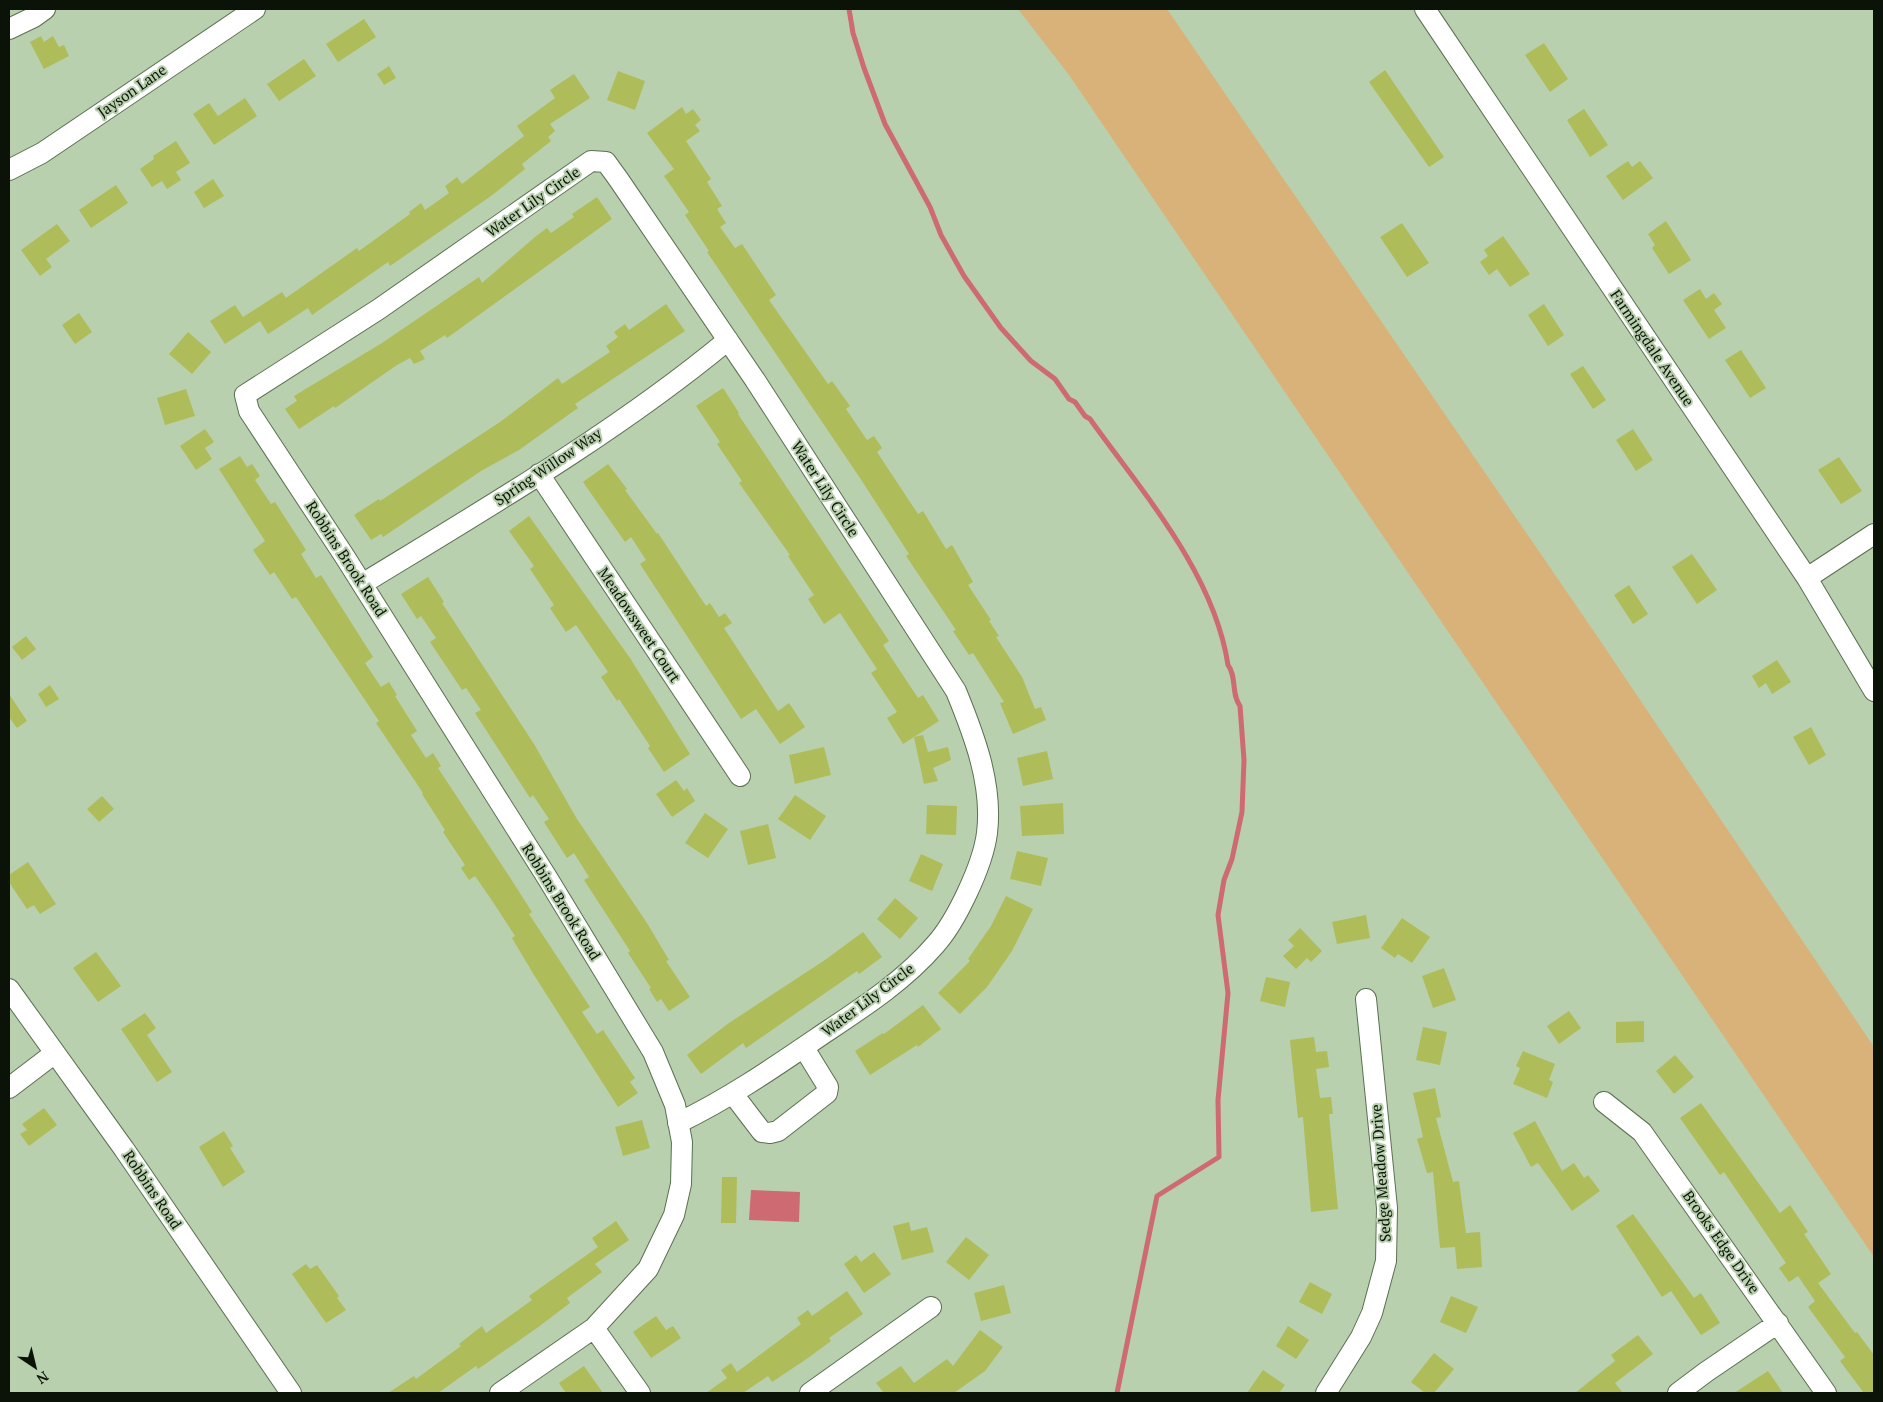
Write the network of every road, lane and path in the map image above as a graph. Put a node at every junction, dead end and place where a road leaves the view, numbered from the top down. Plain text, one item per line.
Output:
1 (45, 9) edge
2 (255, 9) edge
3 (1424, 9) edge
4 (9, 29) edge
5 (9, 170) edge
6 (728, 340) junction
7 (244, 394) joint
8 (539, 474) junction
9 (1874, 534) edge
10 (1807, 578) junction
11 (362, 584) junction
12 (1874, 691) edge
13 (740, 776) dead end
14 (9, 989) edge
15 (1366, 999) dead end
16 (804, 1048) junction
17 (55, 1054) junction
18 (9, 1088) edge
19 (733, 1094) junction
20 (1604, 1102) dead end
21 (678, 1123) junction
22 (930, 1307) dead end
23 (1778, 1323) junction
24 (594, 1328) junction
25 (291, 1393) edge
26 (500, 1393) edge
27 (640, 1393) edge
28 (810, 1393) edge
29 (1326, 1393) edge
30 (1678, 1393) edge
31 (1826, 1393) edge

1 - 4 street
2 - 5 street, Jayson Lane
3 - 10 street, Farmingdale Avenue
6 - 7 street, Water Lily Circle
6 - 8 street, Spring Willow Way
6 - 16 street, Water Lily Circle
7 - 11 street, Robbins Brook Road
8 - 11 street, Spring Willow Way
8 - 13 street, Meadowsweet Court
9 - 10 street
10 - 12 street, Farmingdale Avenue
11 - 21 street, Robbins Brook Road
14 - 17 street, Robbins Road
15 - 29 street, Sedge Meadow Drive
16 - 19 street, Water Lily Circle
16 - 19 street
17 - 18 street
17 - 25 street, Robbins Road
19 - 21 street, Water Lily Circle
20 - 23 street, Brooks Edge Drive
21 - 24 street, Robbins Brook Road
22 - 28 street
23 - 30 street
23 - 31 street, Brooks Edge Drive
24 - 26 street, Robbins Brook Road
24 - 27 street

